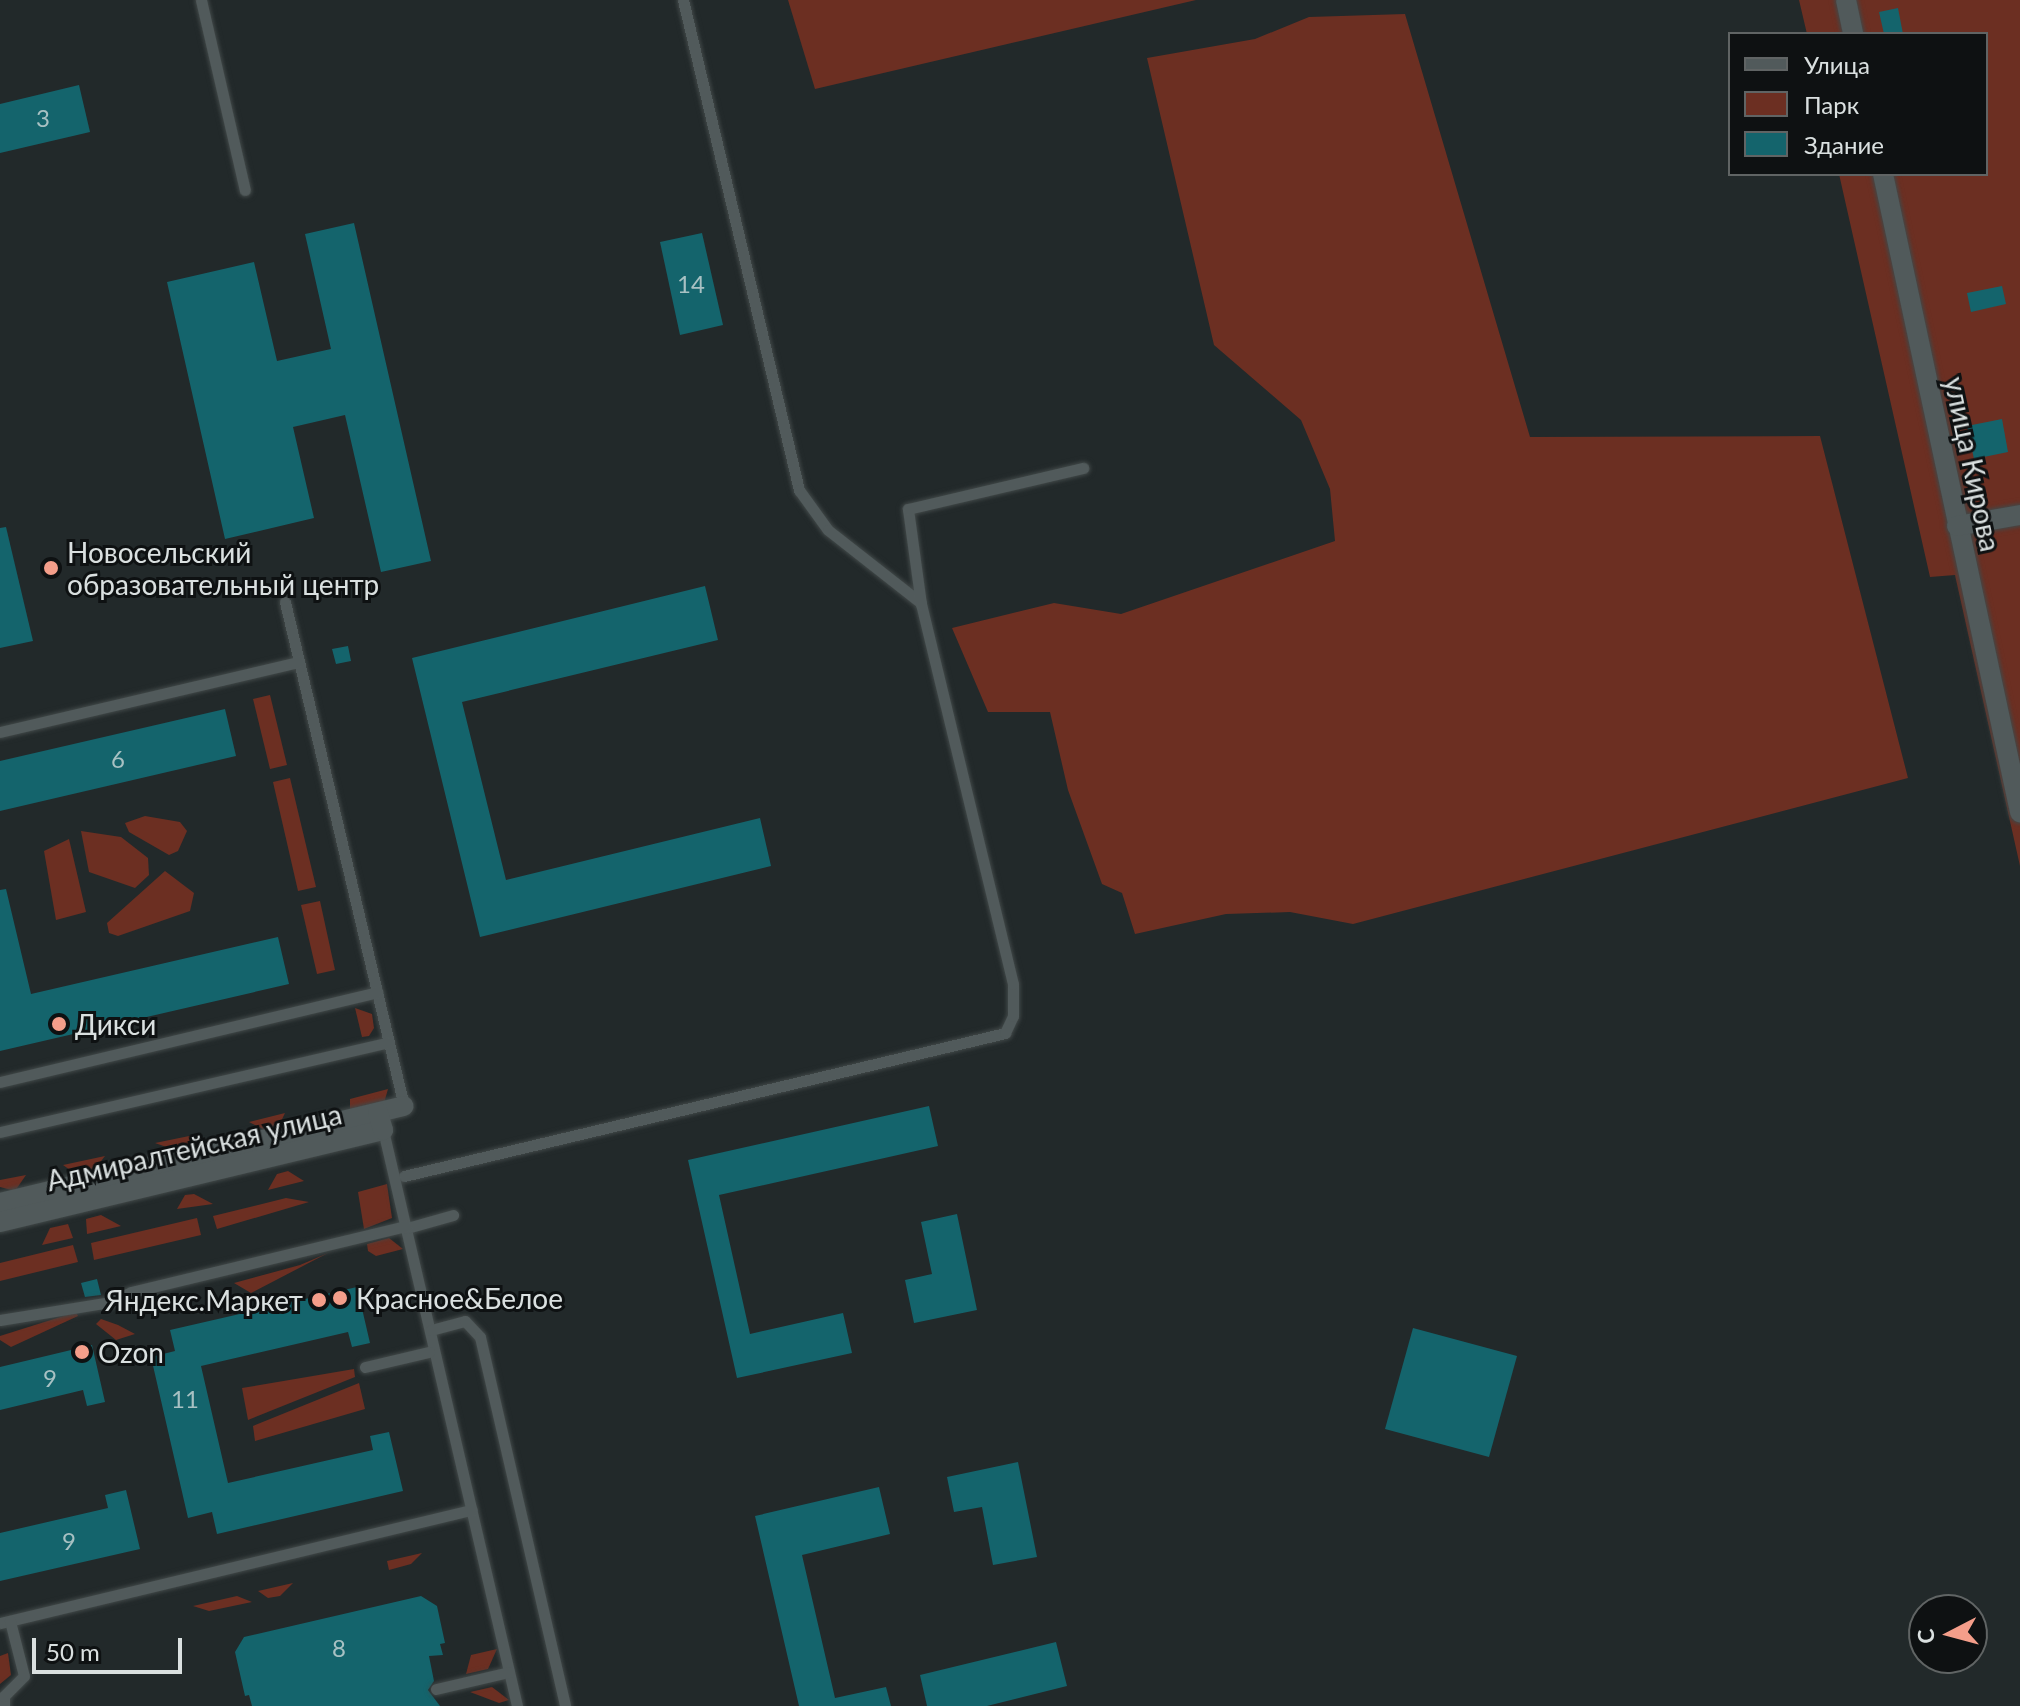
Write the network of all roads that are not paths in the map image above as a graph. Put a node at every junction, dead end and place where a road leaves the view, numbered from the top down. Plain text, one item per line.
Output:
1 (201, 0) edge
2 (683, 0) edge
3 (1846, 0) edge
4 (1853, 32) edge
5 (1883, 176) edge
6 (245, 190) dead end
7 (1083, 468) dead end
8 (2020, 515) edge
9 (1957, 526) junction
10 (285, 602) dead end
11 (921, 604) junction
12 (299, 662) junction
13 (0, 732) edge
14 (2020, 812) edge
15 (377, 992) junction
16 (389, 1042) junction
17 (0, 1082) edge
18 (404, 1106) joint
19 (380, 1122) junction
20 (0, 1132) edge
21 (404, 1176) dead end
22 (0, 1203) edge
23 (453, 1215) dead end
24 (0, 1222) edge
25 (406, 1227) junction
26 (0, 1320) edge
27 (431, 1330) junction
28 (429, 1352) dead end
29 (365, 1367) dead end
30 (472, 1510) junction
31 (5, 1622) edge
32 (509, 1672) junction
33 (436, 1689) dead end
34 (4, 1706) edge
35 (517, 1706) edge
36 (565, 1706) edge

1 - 6 lane
2 - 11 lane
3 - 4 street
5 - 9 street, улица Кирова
7 - 11 lane
8 - 9 street
9 - 14 street, улица Кирова
10 - 12 lane
11 - 21 lane
12 - 13 lane
12 - 15 lane
15 - 16 lane
15 - 17 lane
16 - 18 lane
16 - 20 lane
18 - 19 street, Адмиралтейская улица
19 - 22 street, Адмиралтейская улица
19 - 24 street, Адмиралтейская улица
19 - 25 lane
23 - 25 lane
25 - 26 lane
25 - 27 lane
27 - 30 lane
27 - 36 lane
28 - 29 lane
30 - 31 lane
30 - 32 lane
31 - 34 lane
32 - 33 lane
32 - 35 lane

